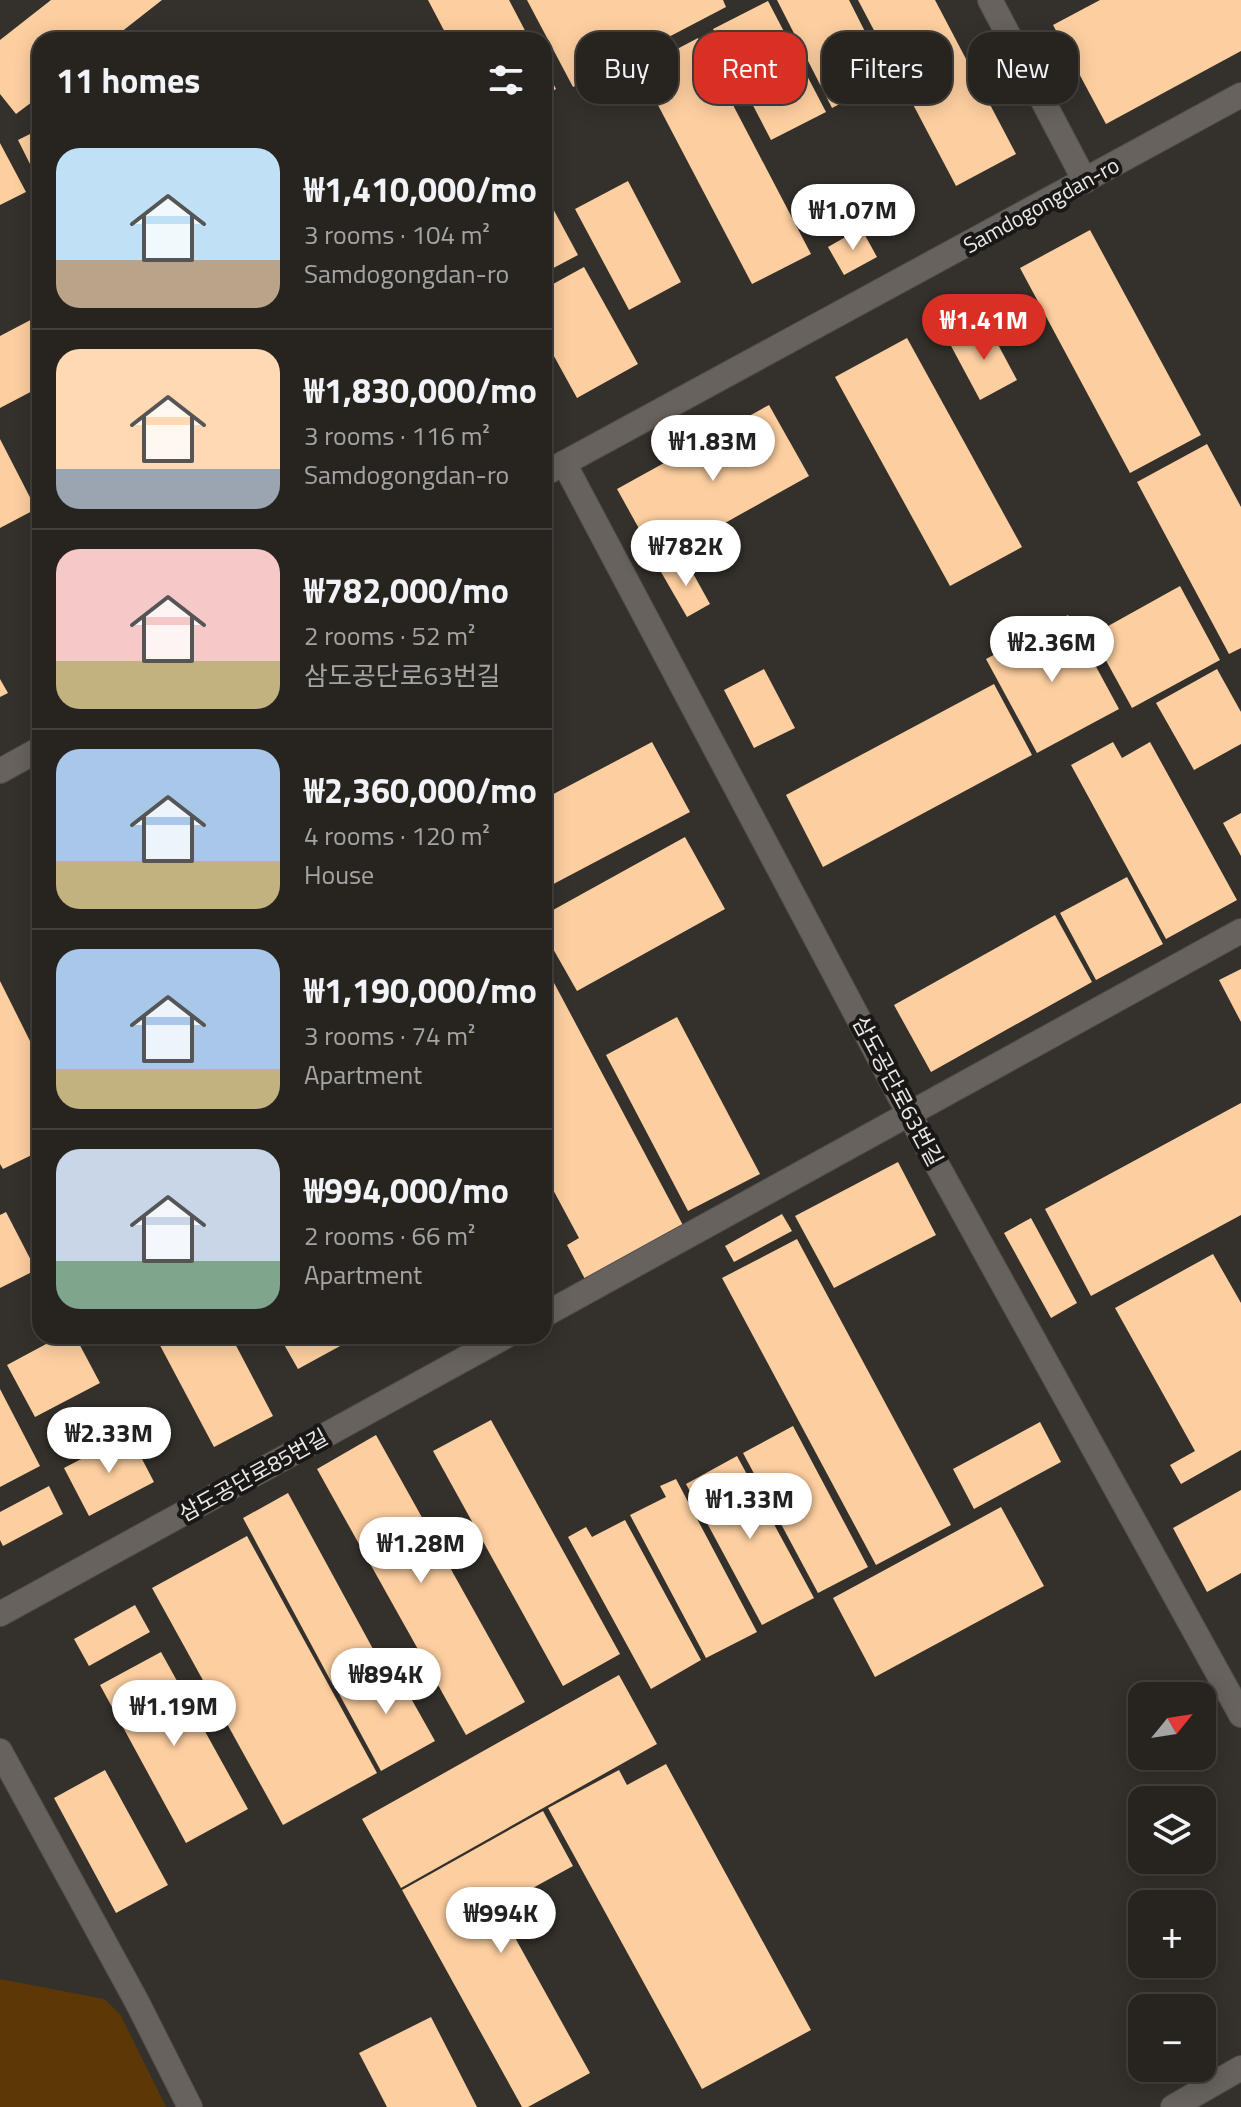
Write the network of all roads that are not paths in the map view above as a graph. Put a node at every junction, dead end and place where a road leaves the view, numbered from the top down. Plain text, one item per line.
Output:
1 (990, 0) edge
2 (1241, 95) edge
3 (1085, 181) junction
4 (554, 468) edge
5 (32, 753) edge
6 (0, 771) edge
7 (1241, 931) edge
8 (909, 1114) junction
9 (552, 1311) edge
10 (491, 1344) edge
11 (0, 1614) edge
12 (1241, 1715) edge
13 (0, 1751) edge
14 (1241, 2068) edge
15 (190, 2107) edge
16 (1173, 2107) edge

1 - 3 street
2 - 3 street, Samdogongdan-ro
3 - 4 street, Samdogongdan-ro
4 - 8 street, 삼도공단로63번길
5 - 6 street
7 - 8 street
8 - 9 street
8 - 12 street, 삼도공단로63번길
10 - 11 street, 삼도공단로85번길
13 - 15 street
14 - 16 street

